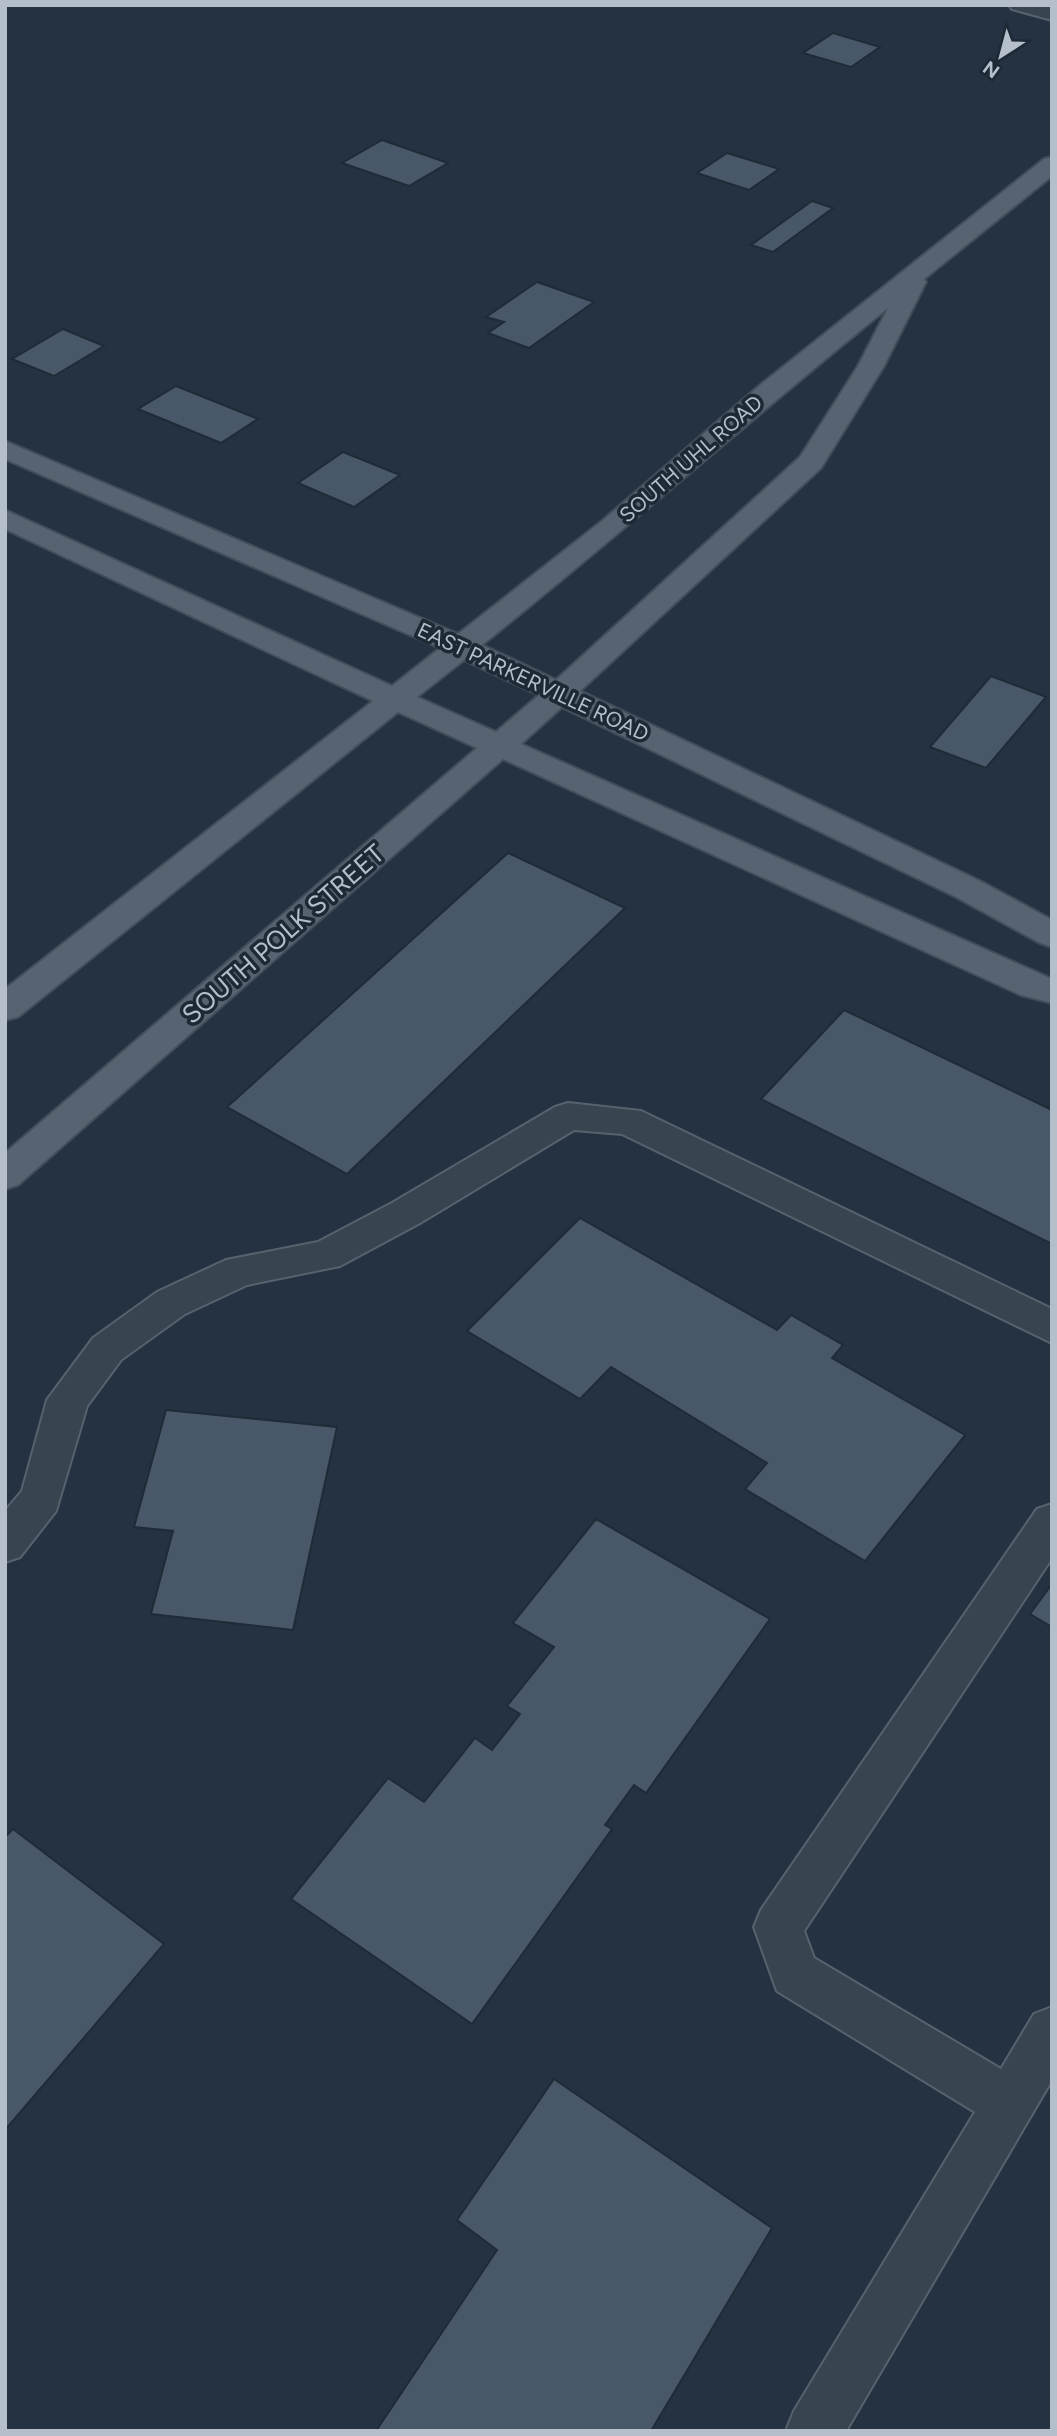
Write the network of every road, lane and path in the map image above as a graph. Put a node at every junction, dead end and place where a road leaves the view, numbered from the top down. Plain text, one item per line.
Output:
1 (1019, 5) edge
2 (1052, 14) edge
3 (1052, 164) edge
4 (920, 270) junction
5 (5, 449) edge
6 (5, 518) edge
7 (461, 647) junction
8 (560, 693) junction
9 (396, 699) junction
10 (499, 746) junction
11 (1052, 935) edge
12 (1052, 991) edge
13 (5, 1008) edge
14 (5, 1175) edge
15 (1052, 1327) edge
16 (1052, 1522) edge
17 (5, 1544) edge
18 (1052, 2032) edge
19 (1009, 2103) junction
20 (814, 2431) edge

1 - 2 lane
3 - 4 main road, SOUTH UHL ROAD
4 - 7 main road, SOUTH UHL ROAD
4 - 8 main road, SOUTH UHL ROAD
5 - 7 main road, EAST PARKERVILLE ROAD
6 - 9 main road
7 - 8 main road, EAST PARKERVILLE ROAD
7 - 9 main road
8 - 10 main road, SOUTH POLK STREET
8 - 11 main road, EAST PARKERVILLE ROAD
9 - 10 main road
9 - 13 main road
10 - 12 main road
10 - 14 main road, SOUTH POLK STREET
15 - 17 lane
16 - 19 lane
18 - 19 lane
19 - 20 lane

